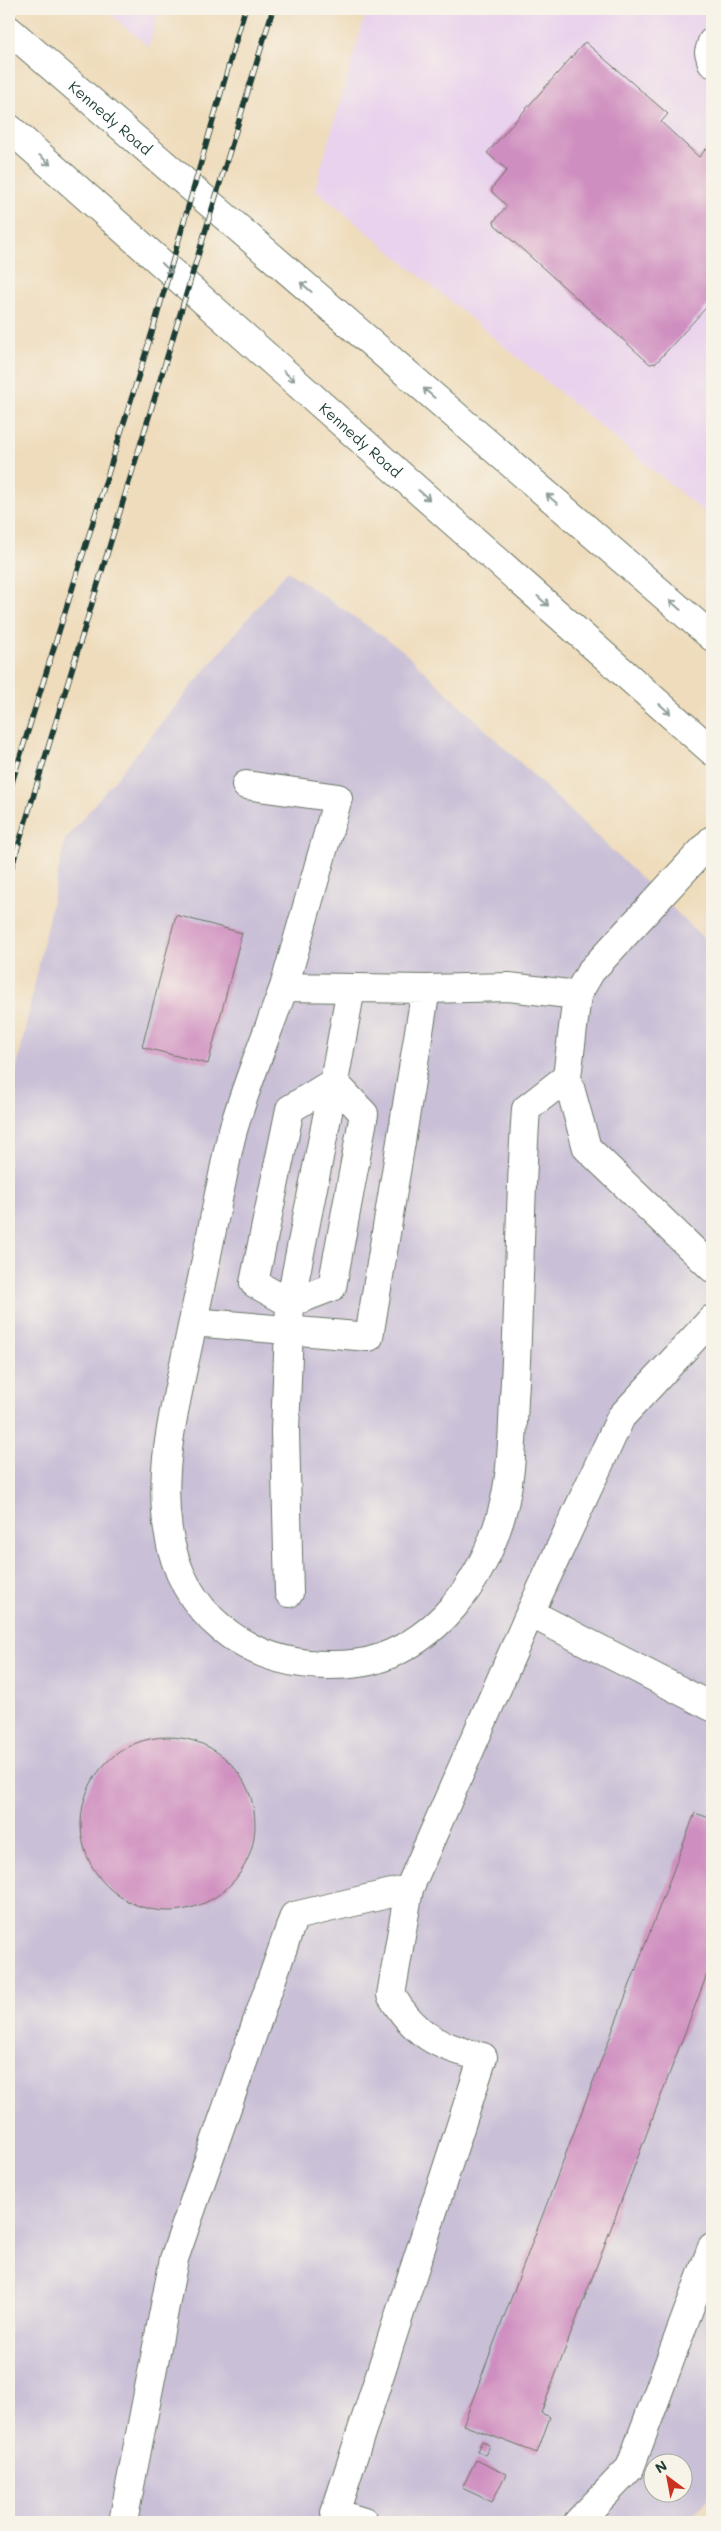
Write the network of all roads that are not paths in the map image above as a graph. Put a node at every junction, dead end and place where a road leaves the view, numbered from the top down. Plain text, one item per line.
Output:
1 (9, 30) edge
2 (712, 42) edge
3 (712, 62) edge
4 (9, 128) edge
5 (712, 637) edge
6 (712, 751) edge
7 (246, 785) dead end
8 (712, 840) edge
9 (284, 987) junction
10 (352, 988) junction
11 (426, 990) junction
12 (577, 995) junction
13 (567, 1077) junction
14 (334, 1082) junction
15 (712, 1268) edge
16 (290, 1303) junction
17 (712, 1320) edge
18 (192, 1322) junction
19 (290, 1330) junction
20 (289, 1593) dead end
21 (530, 1613) junction
22 (712, 1707) edge
23 (409, 1889) junction
24 (712, 2248) edge
25 (123, 2522) edge
26 (364, 2522) edge
27 (578, 2522) edge

5 -> 1 main road, Kennedy Road
2 - 3 main road
4 -> 6 main road, Kennedy Road
7 - 9 main road
8 - 12 main road
9 - 10 main road
9 - 18 main road
10 - 11 main road
10 - 14 main road
11 - 12 main road
11 - 19 main road
12 - 13 main road
13 - 15 main road
13 - 18 main road
14 - 16 main road
14 - 16 main road
14 - 16 main road
16 - 19 main road
17 - 21 main road
18 - 19 main road
19 - 20 main road
21 - 22 main road
21 - 23 main road
23 - 25 main road
23 - 26 main road
24 - 27 main road

